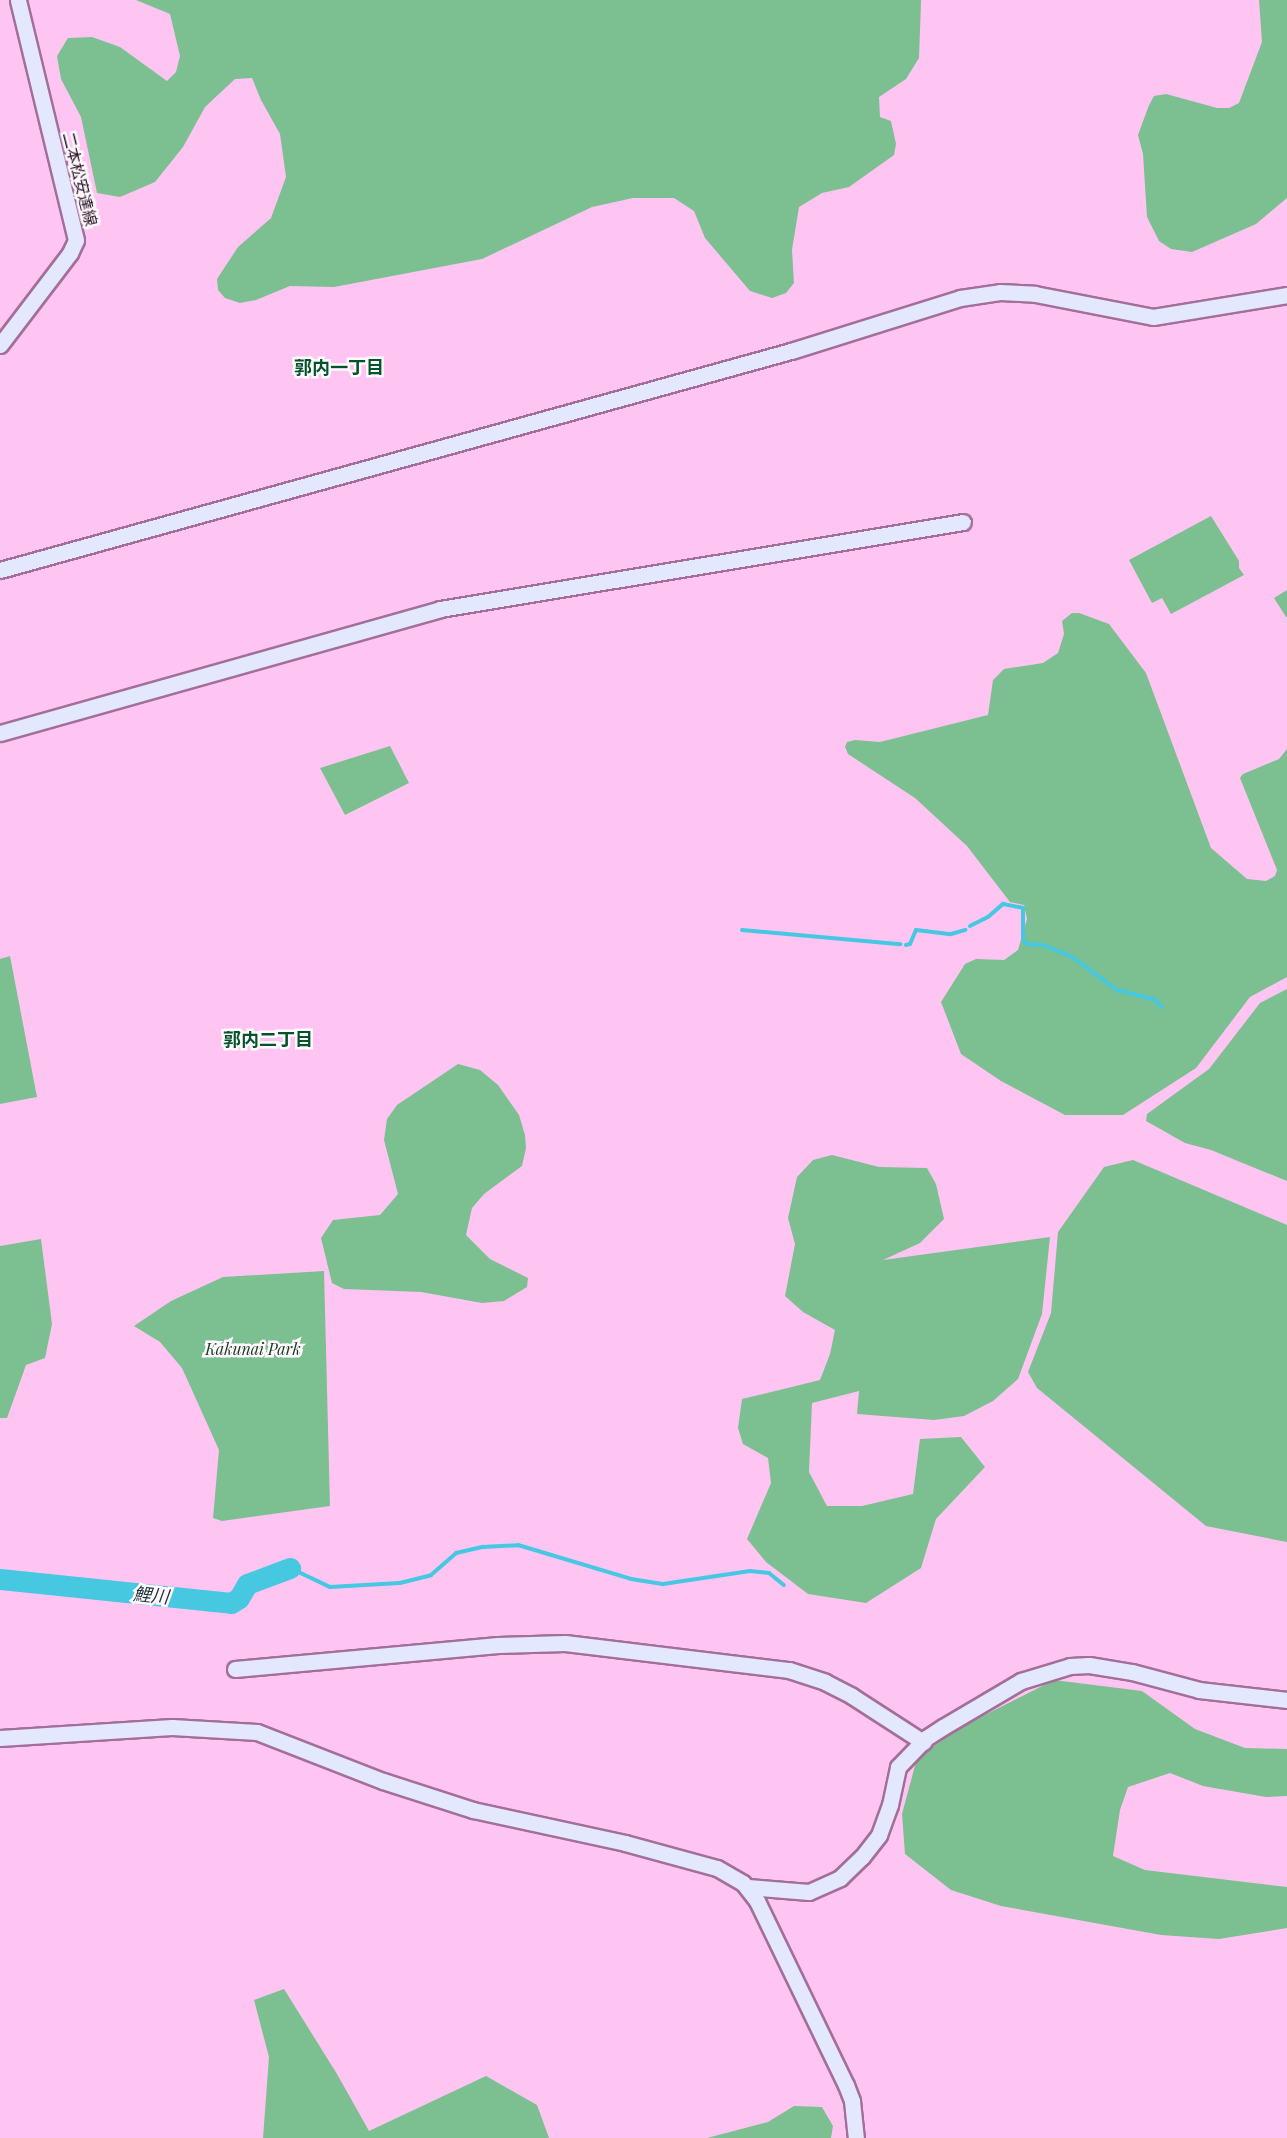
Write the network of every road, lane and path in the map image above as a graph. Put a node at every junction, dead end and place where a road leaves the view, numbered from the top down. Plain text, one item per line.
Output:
1 (18, 0) edge
2 (1287, 295) edge
3 (0, 345) edge
4 (963, 522) dead end
5 (0, 570) edge
6 (0, 734) edge
7 (236, 1669) dead end
8 (1287, 1700) edge
9 (0, 1738) edge
10 (923, 1742) junction
11 (748, 1887) junction
12 (856, 2138) edge

1 - 3 street, 二本松安達線
2 - 5 street
4 - 6 street
7 - 10 street
8 - 10 street
9 - 11 street
10 - 11 street
11 - 12 street

